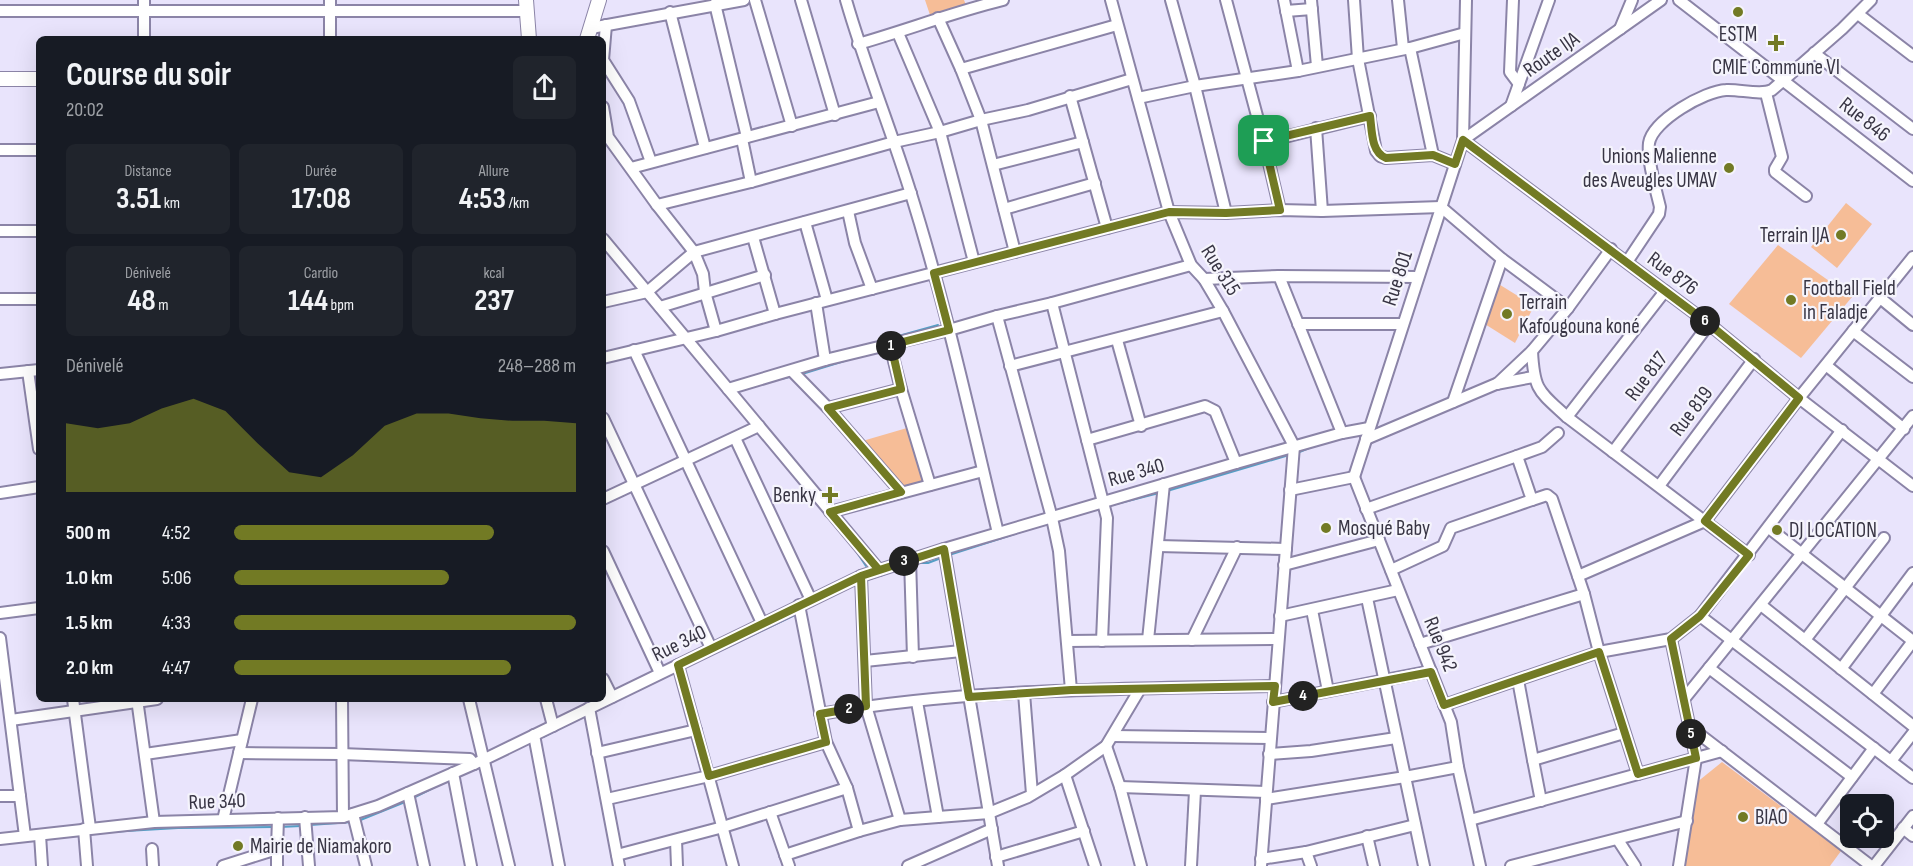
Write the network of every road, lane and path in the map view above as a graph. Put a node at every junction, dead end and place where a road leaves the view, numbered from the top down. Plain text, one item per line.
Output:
1 (599, 0) edge
2 (744, 0) edge
3 (755, 0) edge
4 (801, 0) edge
5 (846, 0) edge
6 (1003, 0) edge
7 (1111, 0) edge
8 (1170, 0) edge
9 (1226, 0) edge
10 (1354, 0) edge
11 (1398, 0) edge
12 (1466, 0) edge
13 (1513, 0) edge
14 (1549, 0) edge
15 (1632, 0) edge
16 (1661, 0) edge
17 (1679, 0) edge
18 (1871, 0) edge
19 (528, 3) edge
20 (715, 4) junction
21 (1311, 4) edge
22 (1285, 5) edge
23 (144, 6) edge
24 (330, 6) edge
25 (0, 11) edge
26 (670, 12) junction
27 (1858, 14) junction
28 (938, 18) junction
29 (606, 25) junction
30 (1117, 25) junction
31 (1620, 29) junction
32 (898, 33) junction
33 (1465, 33) junction
34 (589, 34) edge
35 (144, 36) edge
36 (330, 36) edge
37 (529, 36) edge
38 (605, 36) edge
39 (858, 44) junction
40 (1406, 48) junction
41 (1814, 53) junction
42 (1913, 56) edge
43 (1358, 58) junction
44 (606, 65) edge
45 (1317, 66) junction
46 (961, 69) junction
47 (1298, 71) junction
48 (1248, 78) junction
49 (0, 79) edge
50 (36, 79) edge
51 (1131, 79) junction
52 (1782, 80) junction
53 (1519, 84) junction
54 (1195, 86) junction
55 (1766, 93) junction
56 (1070, 96) junction
57 (1138, 98) junction
58 (879, 102) junction
59 (1511, 107) junction
60 (835, 114) junction
61 (1370, 116) junction
62 (981, 120) junction
63 (606, 124) edge
64 (792, 126) junction
65 (1316, 128) junction
66 (1913, 129) edge
67 (940, 132) junction
68 (744, 138) junction
69 (1463, 140) junction
70 (894, 141) junction
71 (1264, 141) junction
72 (1083, 142) junction
73 (705, 148) junction
74 (0, 150) edge
75 (36, 150) edge
76 (1433, 155) junction
77 (651, 162) junction
78 (1455, 164) junction
79 (993, 165) junction
80 (631, 168) junction
81 (1913, 181) edge
82 (751, 182) junction
83 (1095, 183) junction
84 (911, 194) junction
85 (1806, 196) dead end
86 (657, 206) junction
87 (1441, 207) junction
88 (1004, 209) junction
89 (1280, 210) junction
90 (848, 211) junction
91 (1322, 211) junction
92 (1169, 212) junction
93 (1226, 213) junction
94 (805, 222) junction
95 (1107, 228) junction
96 (0, 231) edge
97 (36, 231) edge
98 (753, 237) junction
99 (606, 243) edge
100 (1611, 249) junction
101 (694, 252) junction
102 (1016, 252) junction
103 (1913, 257) edge
104 (1502, 259) junction
105 (974, 262) junction
106 (1627, 262) junction
107 (1191, 265) junction
108 (934, 273) junction
109 (765, 276) junction
110 (1279, 276) junction
111 (1418, 277) junction
112 (1204, 279) junction
113 (872, 289) junction
114 (1665, 291) junction
115 (647, 292) junction
116 (705, 292) junction
117 (1879, 297) junction
118 (0, 299) edge
119 (36, 299) edge
120 (606, 301) edge
121 (821, 302) junction
122 (1052, 303) junction
123 (660, 307) junction
124 (1568, 308) junction
125 (1223, 311) junction
126 (775, 314) junction
127 (997, 316) junction
128 (1298, 324) junction
129 (1403, 324) junction
130 (1709, 324) junction
131 (1913, 325) edge
132 (949, 330) junction
133 (716, 331) junction
134 (1853, 331) junction
135 (685, 337) junction
136 (1118, 339) junction
137 (891, 345) junction
138 (634, 350) junction
139 (1532, 351) junction
140 (1065, 352) junction
141 (606, 357) edge
142 (1754, 359) junction
143 (825, 360) junction
144 (1010, 366) junction
145 (1827, 366) junction
146 (34, 370) edge
147 (792, 371) junction
148 (0, 374) edge
149 (1533, 377) junction
150 (1913, 377) edge
151 (1496, 384) junction
152 (728, 389) junction
153 (901, 389) junction
154 (1799, 398) junction
155 (36, 402) edge
156 (1453, 402) junction
157 (828, 408) junction
158 (1567, 417) junction
159 (1913, 417) edge
160 (606, 424) edge
161 (759, 426) junction
162 (1141, 426) junction
163 (1904, 429) junction
164 (1842, 430) junction
165 (1342, 433) junction
166 (1558, 433) dead end
167 (1368, 434) junction
168 (735, 438) junction
169 (1087, 440) junction
170 (1294, 447) junction
171 (1613, 452) junction
172 (1517, 456) junction
173 (686, 461) junction
174 (1879, 461) junction
175 (1236, 463) junction
176 (983, 471) junction
177 (1354, 477) junction
178 (1164, 484) junction
179 (634, 485) junction
180 (930, 485) junction
181 (1659, 486) junction
182 (1913, 486) edge
183 (36, 487) edge
184 (1290, 490) junction
185 (901, 492) junction
186 (0, 493) edge
187 (606, 498) edge
188 (1532, 500) junction
189 (1103, 502) junction
190 (1366, 509) junction
191 (830, 512) junction
192 (1052, 518) junction
193 (1705, 521) junction
194 (1769, 528) junction
195 (998, 533) junction
196 (1884, 538) dead end
197 (1379, 540) junction
198 (1158, 546) junction
199 (1237, 547) junction
200 (944, 549) junction
201 (1286, 549) junction
202 (1802, 554) junction
203 (1749, 555) junction
204 (606, 557) edge
205 (910, 559) junction
206 (1284, 565) junction
207 (879, 570) junction
208 (1390, 570) junction
209 (1913, 573) edge
210 (861, 576) junction
211 (1578, 576) junction
212 (1845, 588) junction
213 (1398, 590) junction
214 (1584, 594) junction
215 (1367, 598) junction
216 (811, 600) junction
217 (799, 605) junction
218 (1761, 605) junction
219 (36, 608) edge
220 (1312, 610) junction
221 (0, 613) edge
222 (1280, 616) junction
223 (1700, 616) junction
224 (1881, 616) junction
225 (762, 623) junction
226 (0, 638) edge
227 (1278, 639) junction
228 (1671, 639) junction
229 (1148, 640) junction
230 (1192, 640) junction
231 (1732, 640) junction
232 (1805, 640) junction
233 (1067, 641) junction
234 (1102, 641) junction
235 (1913, 641) edge
236 (1420, 644) junction
237 (711, 648) junction
238 (961, 651) junction
239 (1599, 652) junction
240 (1, 655) edge
241 (913, 657) junction
242 (865, 661) junction
243 (678, 665) junction
244 (1709, 668) junction
245 (1841, 669) junction
246 (1431, 672) junction
247 (660, 673) junction
248 (1518, 680) junction
249 (1384, 681) junction
250 (606, 684) edge
251 (1275, 686) junction
252 (1140, 689) junction
253 (1071, 690) junction
254 (1329, 691) junction
255 (1024, 693) junction
256 (1873, 694) junction
257 (612, 697) junction
258 (969, 697) junction
259 (1684, 699) junction
260 (606, 700) edge
261 (74, 702) edge
262 (126, 702) edge
263 (137, 702) edge
264 (251, 702) edge
265 (342, 702) edge
266 (469, 702) edge
267 (547, 702) edge
268 (602, 702) edge
269 (917, 702) junction
270 (1273, 702) junction
271 (1444, 705) junction
272 (866, 706) junction
273 (589, 708) junction
274 (75, 711) junction
275 (820, 714) junction
276 (10, 720) junction
277 (553, 726) junction
278 (1913, 726) edge
279 (1690, 727) junction
280 (696, 730) junction
281 (1624, 733) junction
282 (1913, 733) edge
283 (534, 735) junction
284 (1113, 736) junction
285 (1270, 738) junction
286 (1396, 738) junction
287 (242, 740) junction
288 (0, 742) edge
289 (13, 742) junction
290 (826, 742) junction
291 (1106, 746) junction
292 (1874, 748) junction
293 (1722, 752) junction
294 (239, 753) junction
295 (597, 753) junction
296 (145, 754) junction
297 (341, 754) junction
298 (1269, 754) junction
299 (1696, 758) junction
300 (1533, 760) junction
301 (1891, 761) junction
302 (478, 762) junction
303 (1458, 766) junction
304 (453, 773) junction
305 (1638, 774) junction
306 (1065, 775) junction
307 (709, 776) junction
308 (1405, 777) junction
309 (1852, 777) junction
310 (1913, 778) edge
311 (1120, 787) junction
312 (847, 788) junction
313 (1195, 791) junction
314 (408, 793) junction
315 (1032, 794) junction
316 (1266, 795) junction
317 (0, 796) edge
318 (20, 796) junction
319 (607, 799) junction
320 (1541, 801) junction
321 (770, 812) junction
322 (989, 813) junction
323 (348, 816) junction
324 (1913, 816) edge
325 (305, 817) junction
326 (938, 817) junction
327 (278, 819) junction
328 (223, 820) junction
329 (900, 820) junction
330 (1470, 820) junction
331 (1687, 821) junction
332 (154, 822) junction
333 (1817, 824) junction
334 (1415, 825) junction
335 (723, 827) junction
336 (87, 828) junction
337 (1903, 828) junction
338 (992, 829) junction
339 (859, 831) junction
340 (1084, 831) junction
341 (40, 834) junction
342 (25, 836) junction
343 (1367, 836) junction
344 (1913, 836) edge
345 (0, 840) edge
346 (676, 840) junction
347 (1618, 840) junction
348 (152, 849) dead end
349 (277, 849) junction
350 (1306, 852) junction
351 (618, 860) edge
352 (787, 861) edge
353 (1554, 861) edge
354 (997, 862) edge
355 (1260, 864) edge
356 (42, 866) edge
357 (87, 866) edge
358 (153, 866) edge
359 (223, 866) edge
360 (277, 866) edge
361 (309, 866) edge
362 (366, 866) edge
363 (424, 866) edge
364 (471, 866) edge
365 (509, 866) edge
366 (559, 866) edge
367 (677, 866) edge
368 (733, 866) edge
369 (908, 866) edge
370 (1095, 866) edge
371 (1141, 866) edge
372 (1191, 866) edge
373 (1311, 866) edge
374 (1374, 866) edge
375 (1424, 866) edge
376 (1480, 866) edge
377 (1511, 866) edge
378 (1635, 866) edge
379 (1679, 866) edge
380 (1873, 866) edge

1 - 34 main road
2 - 20 street
3 - 64 street
4 - 60 street
5 - 39 street
6 - 28 street
7 - 30 street, Rue 315
8 - 54 street
9 - 48 street
10 - 43 street
11 - 40 street
12 - 33 street, Rue 801
13 - 53 street
14 - 53 street
15 - 31 street
16 - 31 street, Route IJA
17 - 52 street, Rue 846
18 - 27 street
19 - 24 street
19 - 37 main road
20 - 26 street
20 - 68 street
21 - 22 street
21 - 45 street
22 - 47 street
23 - 24 street
23 - 25 street
23 - 35 street
24 - 36 street
26 - 29 street
26 - 73 street
27 - 41 street
27 - 42 street
28 - 32 street
28 - 46 street
29 - 34 street
29 - 38 street
30 - 46 street
30 - 51 street, Rue 315
31 - 59 street, Route IJA
32 - 39 street
32 - 67 street
33 - 40 street
33 - 69 street, Rue 801
39 - 58 street
40 - 43 street
40 - 76 street
41 - 52 street
41 - 66 street
43 - 45 street
43 - 61 street
44 - 77 street
45 - 47 street
46 - 62 street
47 - 48 street
48 - 54 street
48 - 71 street
49 - 50 main road
51 - 56 street
51 - 57 street, Rue 315
52 - 55 street
52 - 81 street, Rue 846
53 - 59 street
54 - 57 street
54 - 93 street
55 - 85 street
55 - 106 street
56 - 62 street
56 - 72 street
57 - 92 street, Rue 315
58 - 60 street
58 - 70 street
59 - 69 street, Route IJA
60 - 64 street
61 - 65 street
61 - 76 street
62 - 67 street
62 - 79 street
63 - 80 street
64 - 68 street
65 - 71 street
65 - 91 street
67 - 70 street
67 - 105 street
68 - 73 street
68 - 82 street
69 - 78 street, Rue 801
69 - 100 street, Rue 876
70 - 82 street
70 - 84 street
71 - 89 street
72 - 79 street
72 - 83 street
73 - 77 street
74 - 75 street
76 - 78 street
77 - 80 street
78 - 87 street, Rue 801
79 - 88 street
80 - 86 street
82 - 86 street
83 - 88 street
83 - 95 street
84 - 90 street
84 - 108 street
86 - 101 street
87 - 91 street
87 - 104 street
87 - 111 street, Rue 801
88 - 102 street
89 - 91 street
89 - 93 street
90 - 94 street
90 - 113 street
92 - 93 street
92 - 95 street
92 - 107 street, Rue 315
94 - 98 street
94 - 121 street
95 - 102 street
96 - 97 street
98 - 101 street
98 - 109 street
99 - 115 street
100 - 106 street, Rue 876
100 - 124 street
101 - 115 street
101 - 116 street
102 - 105 street
103 - 117 street
104 - 124 street
104 - 156 street
105 - 108 street
106 - 114 street, Rue 876
107 - 112 street, Rue 315
107 - 122 street
108 - 113 street
108 - 132 street
109 - 116 street
109 - 126 street
110 - 111 street
110 - 112 street
110 - 128 street
111 - 129 street, Rue 801
112 - 125 street, Rue 315
113 - 121 street
114 - 130 street, Rue 876
114 - 158 street
115 - 120 street
115 - 123 street
116 - 123 street
116 - 133 street
117 - 131 street
117 - 134 street
118 - 119 street
121 - 126 street
121 - 143 street
122 - 127 street
122 - 140 street
123 - 135 street
124 - 139 street
125 - 136 street
125 - 170 street, Rue 315
126 - 133 street
127 - 132 street
127 - 144 street
128 - 129 street
128 - 165 street
129 - 167 street, Rue 801
130 - 142 street, Rue 876
130 - 171 street, Rue 817
132 - 137 street
132 - 176 street
133 - 135 street
134 - 145 street
134 - 150 street
135 - 138 street
135 - 152 street
136 - 140 street
136 - 162 street
137 - 143 street
137 - 153 street
138 - 141 street
138 - 173 street
139 - 149 street
139 - 151 street
140 - 144 street
140 - 169 street
142 - 154 street, Rue 876
142 - 181 street, Rue 819
143 - 147 street
144 - 192 street
145 - 154 street
145 - 163 street
146 - 148 street
146 - 155 street
147 - 152 street
147 - 157 street
149 - 151 street
149 - 158 street
151 - 156 street, Rue 340
152 - 161 street
153 - 157 street
153 - 180 street
154 - 164 street, Rue 876
154 - 193 street
156 - 167 street, Rue 340
157 - 185 street
158 - 171 street
159 - 163 street
160 - 179 street
161 - 168 street
161 - 191 street
162 - 169 street
162 - 175 street
163 - 174 street
164 - 174 street, Rue 876
164 - 194 street
165 - 167 street, Rue 340
165 - 170 street, Rue 340
166 - 172 street
167 - 177 street, Rue 801
168 - 173 street
168 - 216 street
169 - 189 street
170 - 175 street, Rue 340
170 - 184 street
171 - 181 street
172 - 188 street
172 - 190 street
173 - 179 street
173 - 225 street
174 - 182 street, Rue 876
174 - 202 street
175 - 178 street, Rue 340
176 - 180 street
176 - 195 street
177 - 184 street
177 - 190 street, Rue 942
178 - 189 street, Rue 340
178 - 198 street
179 - 187 street
179 - 237 street
180 - 185 street
181 - 193 street
183 - 186 street
184 - 201 street
185 - 191 street
188 - 208 street
188 - 211 street
189 - 192 street, Rue 340
189 - 234 street
190 - 197 street, Rue 942
191 - 207 street
192 - 195 street, Rue 340
192 - 233 street
193 - 203 street
193 - 211 street
194 - 202 street
194 - 203 street
195 - 200 street, Rue 340
196 - 212 street
197 - 206 street
197 - 208 street, Rue 942
198 - 199 street
198 - 229 street
199 - 201 street
199 - 230 street
200 - 205 street, Rue 340
200 - 238 street
201 - 206 street
202 - 212 street
202 - 218 street
203 - 223 street
204 - 247 street
205 - 207 street, Rue 340
205 - 241 street
206 - 222 street
207 - 210 street, Rue 340
208 - 213 street, Rue 942
209 - 224 street
210 - 216 street, Rue 340
210 - 242 street
211 - 214 street
212 - 224 street
212 - 232 street
213 - 215 street
213 - 236 street, Rue 942
214 - 236 street
214 - 239 street
215 - 220 street
215 - 249 street
216 - 217 street, Rue 340
217 - 225 street, Rue 340
217 - 275 street
218 - 231 street
218 - 232 street
219 - 221 street
220 - 222 street
220 - 254 street
222 - 227 street
223 - 228 street
223 - 231 street
224 - 235 street
224 - 245 street
225 - 237 street, Rue 340
226 - 240 street
227 - 230 street
227 - 251 street
228 - 239 street
228 - 259 street
229 - 230 street
229 - 234 street
231 - 244 street
231 - 292 street
232 - 245 street
233 - 234 street
233 - 253 street
235 - 256 street
236 - 246 street, Rue 942
237 - 243 street, Rue 340
238 - 241 street
238 - 258 street
239 - 248 street
239 - 281 street
240 - 276 street
241 - 242 street
242 - 272 street
243 - 247 street, Rue 340
243 - 280 street
244 - 259 street
244 - 309 street
245 - 256 street
246 - 249 street
246 - 271 street, Rue 942
247 - 257 street, Rue 340
248 - 271 street
248 - 300 street
249 - 254 street
249 - 286 street
250 - 257 street
251 - 252 street
251 - 270 street
252 - 253 street
252 - 284 street
253 - 255 street
254 - 270 street
255 - 258 street
255 - 315 street
256 - 278 street
257 - 260 street, Rue 340
258 - 269 street
258 - 322 street
259 - 279 street
261 - 274 street
262 - 274 street
263 - 296 street
264 - 287 street
265 - 297 street
266 - 302 street
267 - 277 street
268 - 273 street, Rue 340
269 - 272 street
269 - 326 street
270 - 285 street
271 - 303 street, Rue 942
272 - 275 street
272 - 329 street
273 - 277 street, Rue 340
273 - 295 street
274 - 276 street
274 - 336 street
275 - 290 street
276 - 289 street
277 - 283 street, Rue 340
279 - 293 street
279 - 299 street
280 - 295 street
280 - 307 street
281 - 300 street
281 - 305 street
282 - 301 street
283 - 302 street, Rue 340
283 - 366 street
284 - 285 street
284 - 291 street
285 - 298 street
286 - 298 street
286 - 308 street
287 - 294 street
287 - 296 street
288 - 289 street
289 - 318 street
290 - 307 street
290 - 312 street
291 - 306 street
291 - 311 street
292 - 301 street
292 - 309 street
293 - 299 street
293 - 333 street
294 - 297 street
294 - 328 street
295 - 319 street
296 - 332 street
297 - 302 street
297 - 323 street
298 - 316 street
299 - 305 street
299 - 331 street
300 - 320 street
301 - 310 street
302 - 304 street, Rue 340
302 - 365 street
303 - 308 street
303 - 330 street, Rue 942
304 - 314 street, Rue 340
304 - 364 street
305 - 320 street
306 - 315 street
306 - 340 street
307 - 319 street
307 - 335 street
308 - 316 street
308 - 334 street
309 - 333 street
311 - 313 street
311 - 371 street
312 - 321 street
312 - 339 street
313 - 316 street
313 - 372 street
314 - 323 street, Rue 340
314 - 363 street
315 - 322 street
316 - 355 street
317 - 318 street
318 - 342 street
319 - 351 street
320 - 330 street
321 - 335 street
321 - 352 street
322 - 326 street
322 - 338 street
323 - 325 street, Rue 340
323 - 362 street
324 - 337 street
325 - 327 street, Rue 340
325 - 361 street
326 - 329 street
327 - 328 street, Rue 340
327 - 349 street
328 - 332 street, Rue 340
329 - 339 street
330 - 376 street, Rue 942
331 - 347 street
331 - 379 street
332 - 336 street, Rue 340
333 - 380 street
334 - 343 street
334 - 375 street
335 - 346 street
335 - 368 street
336 - 341 street, Rue 340
336 - 357 street
337 - 344 street
337 - 380 street
338 - 354 street
338 - 369 street
339 - 352 street
340 - 354 street
340 - 370 street
341 - 342 street, Rue 340
341 - 356 street
342 - 345 street, Rue 340
343 - 350 street
343 - 374 street
346 - 351 street
346 - 367 street
347 - 353 street
347 - 378 street
348 - 358 street
349 - 359 street
349 - 360 street
350 - 355 street
350 - 373 street
353 - 377 street

